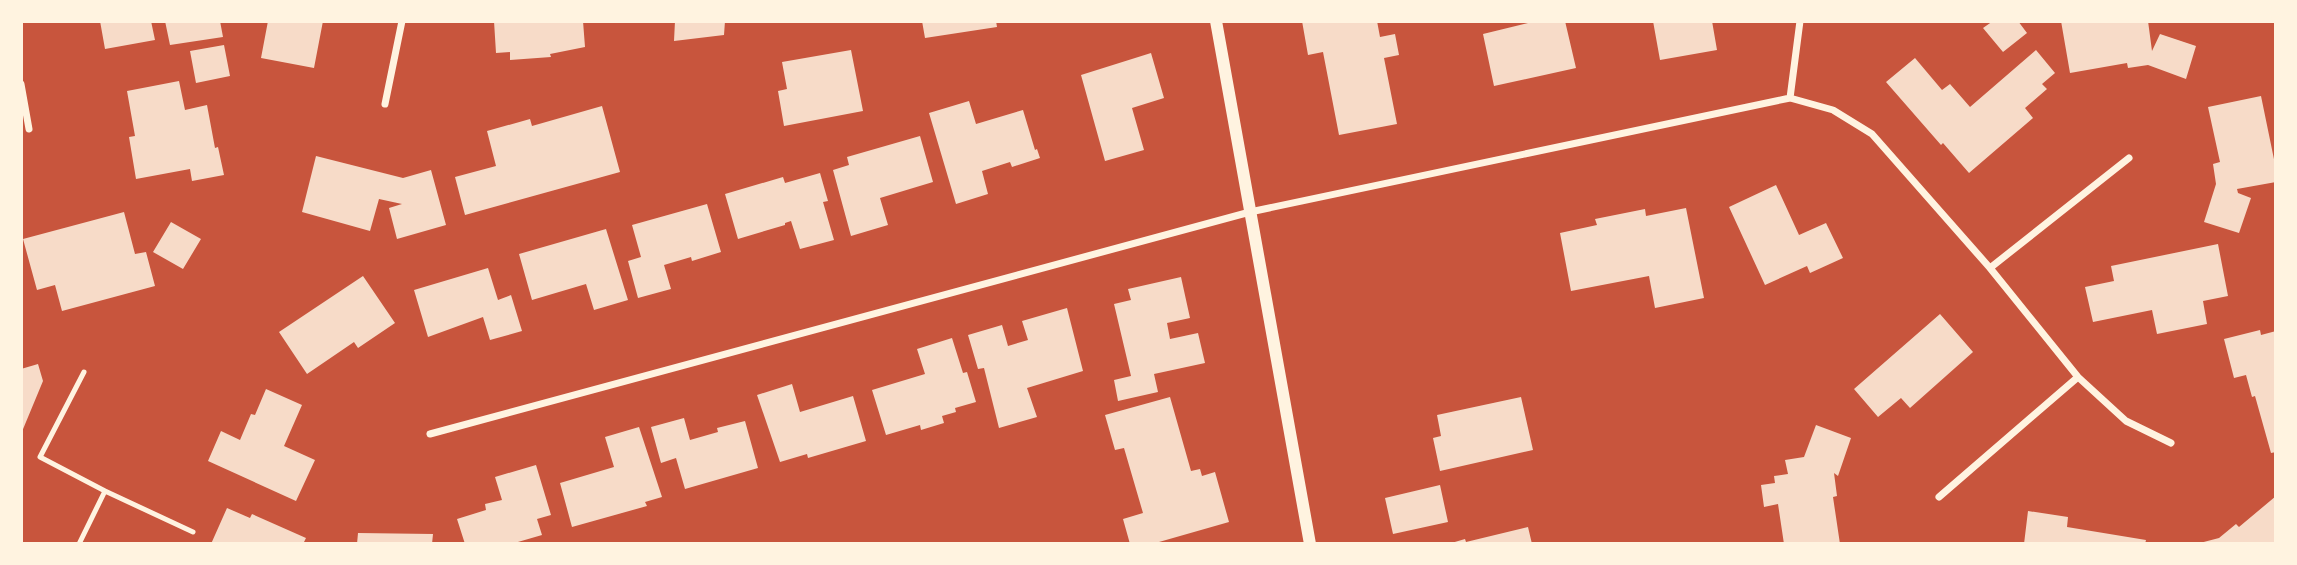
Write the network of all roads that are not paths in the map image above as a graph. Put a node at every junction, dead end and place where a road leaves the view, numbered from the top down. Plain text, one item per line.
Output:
1 (402, 21) edge
2 (1216, 21) edge
3 (1800, 21) edge
4 (21, 84) edge
5 (1790, 98) junction
6 (385, 104) dead end
7 (29, 129) dead end
8 (2129, 158) dead end
9 (1250, 212) junction
10 (1990, 268) junction
11 (84, 372) dead end
12 (2078, 377) junction
13 (430, 434) dead end
14 (2171, 443) dead end
15 (105, 491) junction
16 (1938, 497) dead end
17 (193, 532) dead end
18 (79, 544) edge
19 (1310, 544) edge

1 - 6 street
2 - 9 street
3 - 5 street
4 - 7 street
5 - 9 street
5 - 10 street
8 - 10 street
9 - 13 street
9 - 19 street
10 - 12 street
11 - 15 lane
12 - 14 street
12 - 16 street
15 - 17 lane
15 - 18 lane

